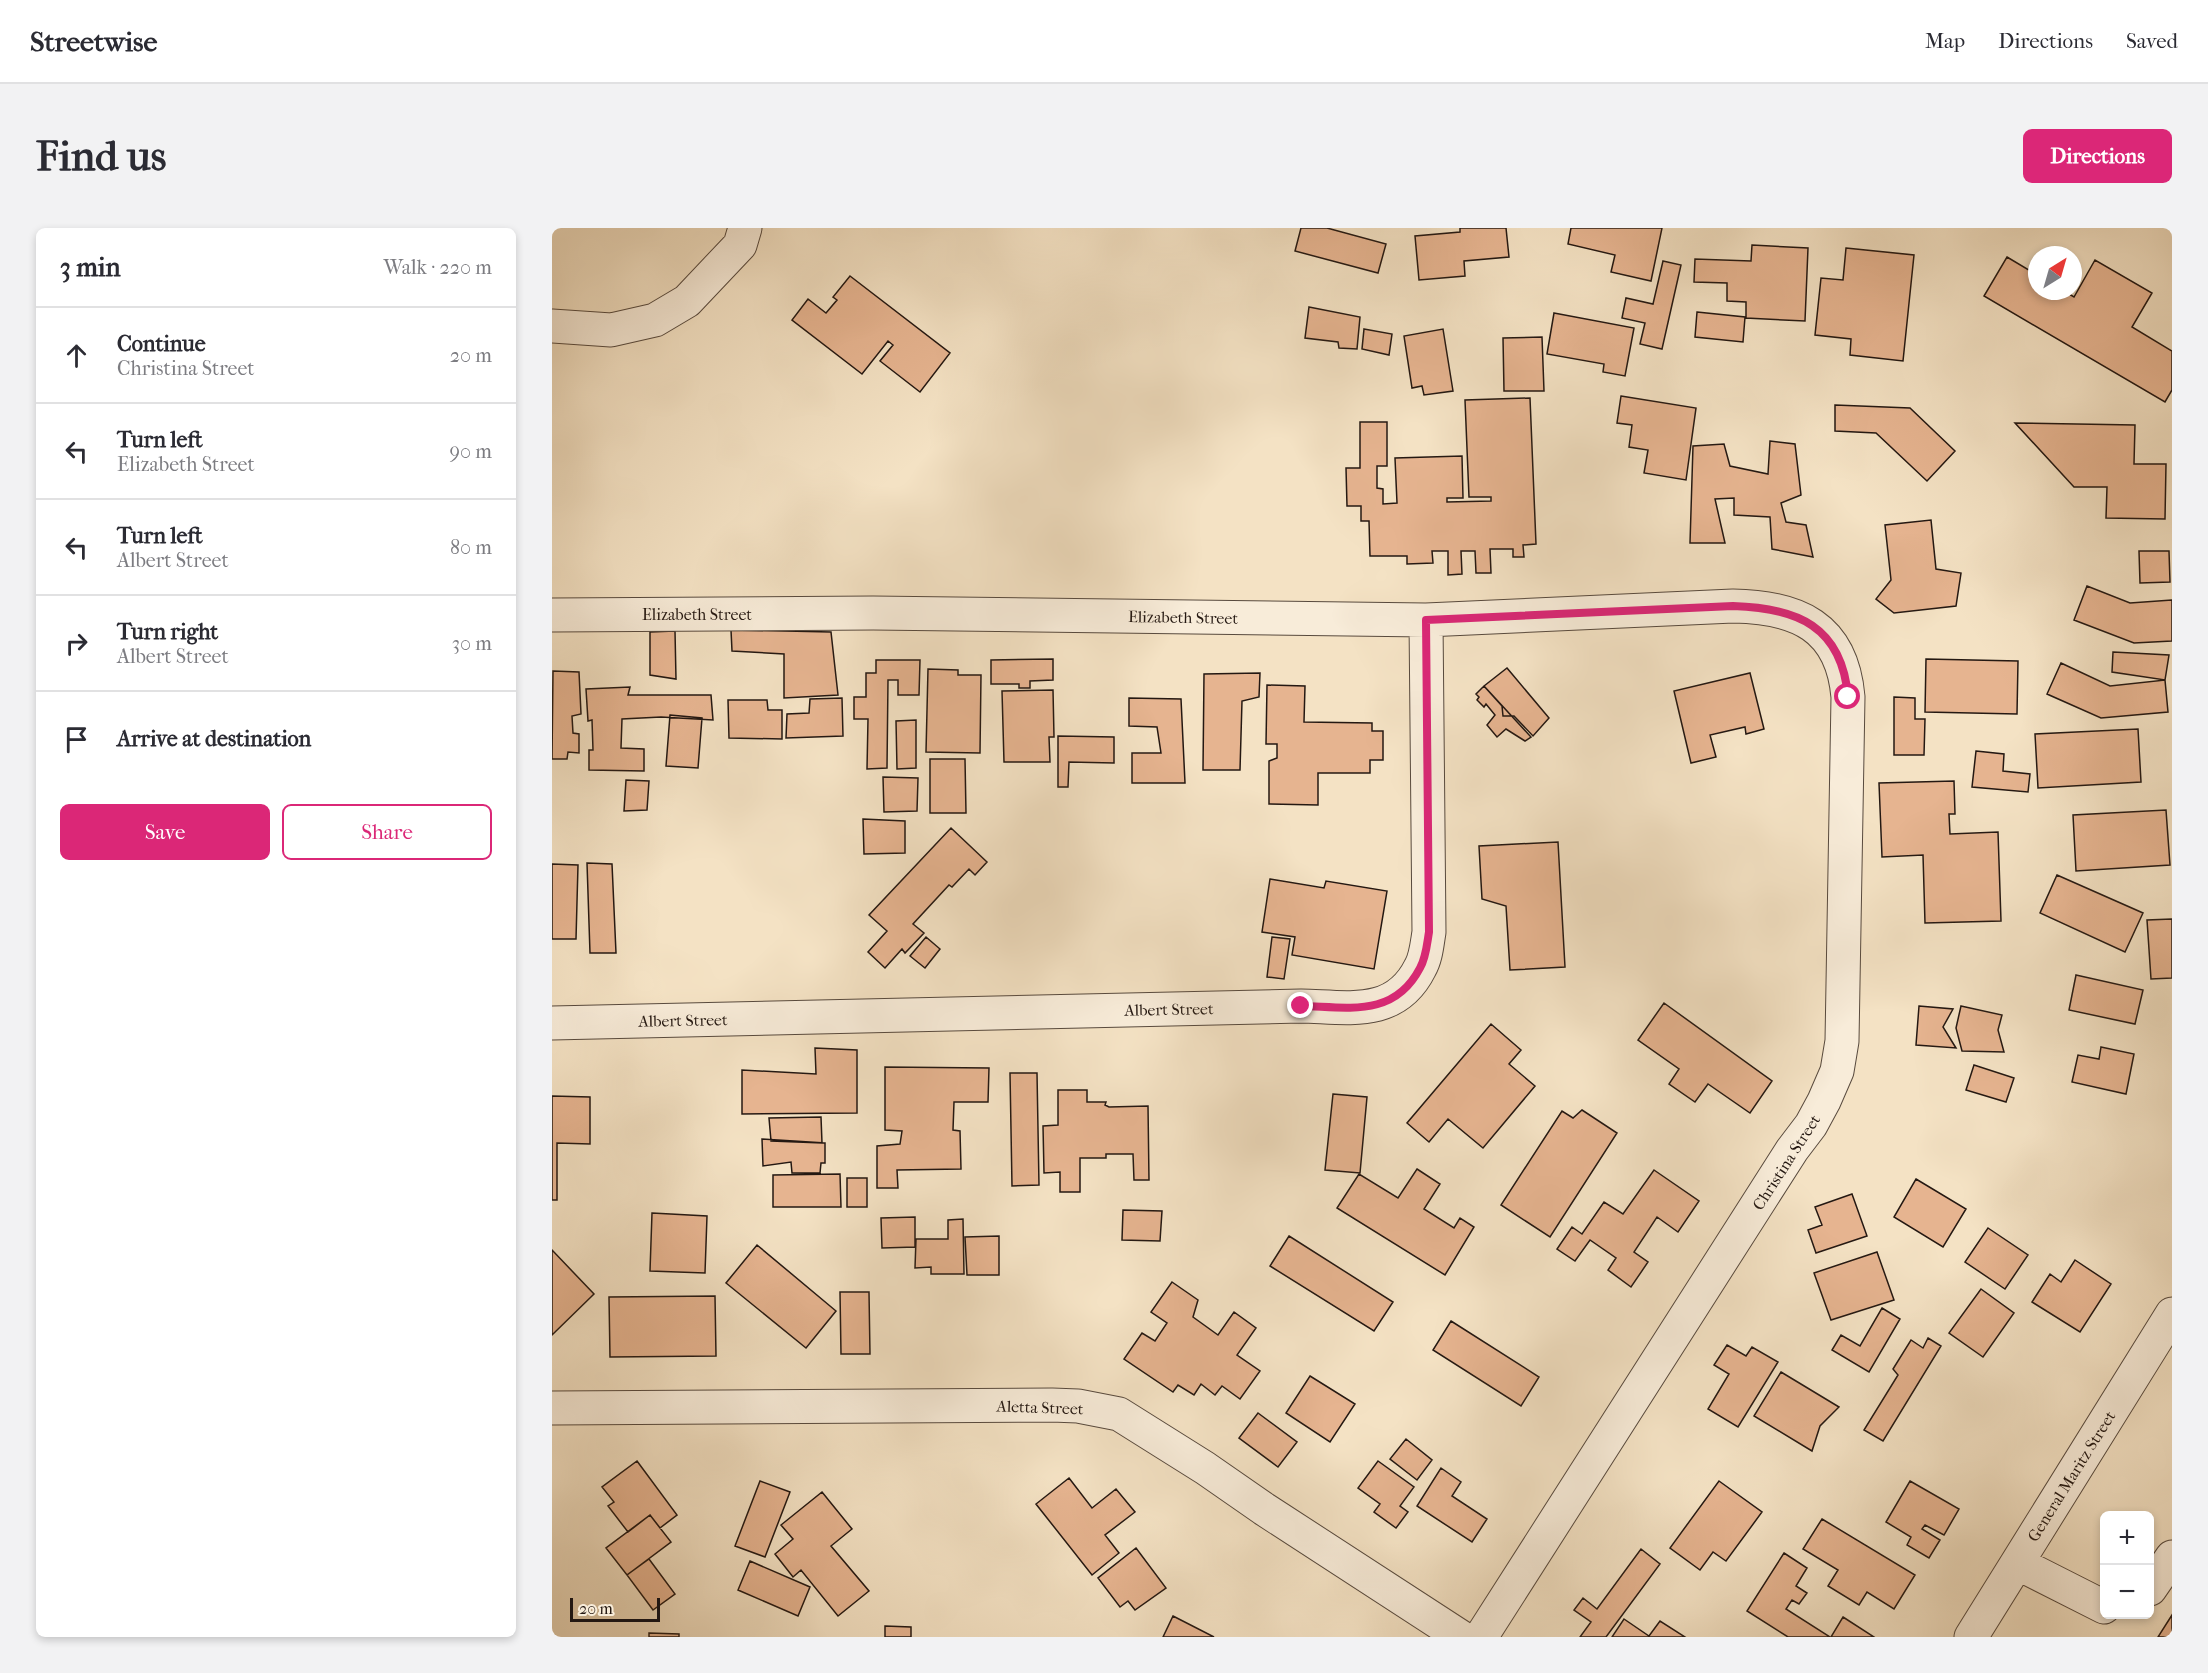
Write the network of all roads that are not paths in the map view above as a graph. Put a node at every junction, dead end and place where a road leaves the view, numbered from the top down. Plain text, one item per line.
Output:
1 (745, 228) edge
2 (552, 326) edge
3 (552, 615) edge
4 (1426, 620) junction
5 (1810, 623) joint
6 (552, 1023) edge
7 (2172, 1314) edge
8 (552, 1408) edge
9 (2172, 1557) edge
10 (2017, 1563) junction
11 (2154, 1583) edge
12 (2100, 1605) edge
13 (1461, 1637) edge
14 (1480, 1637) edge
15 (1971, 1637) edge

1 - 2 street
3 - 4 street, Elizabeth Street
4 - 5 street, Elizabeth Street
4 - 6 street, Albert Street
5 - 14 street, Christina Street
7 - 10 street, General Maritz Street
8 - 13 street, Aletta Street
9 - 11 street
10 - 12 street
10 - 15 street, General Maritz Street

